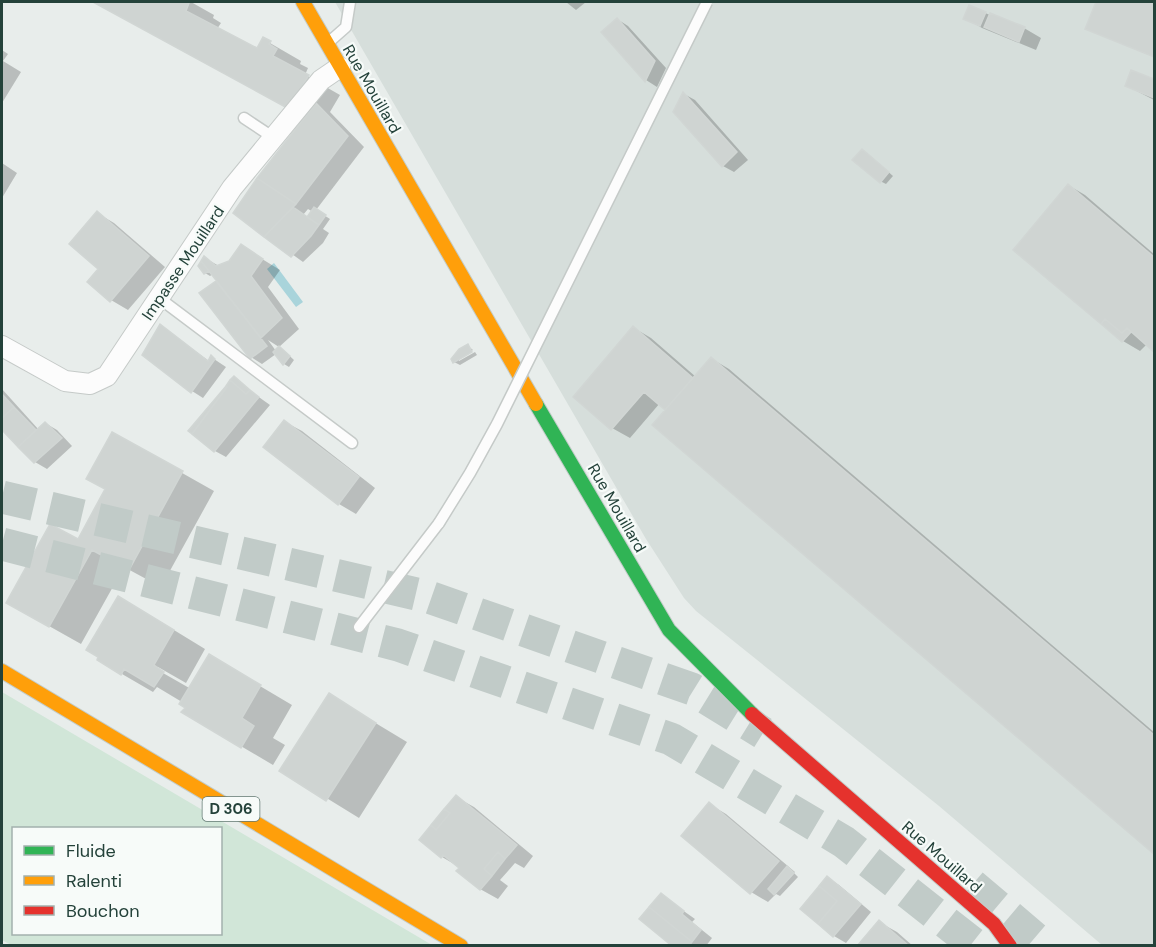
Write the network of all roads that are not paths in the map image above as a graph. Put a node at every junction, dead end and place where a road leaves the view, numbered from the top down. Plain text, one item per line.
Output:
1 (303, 2) edge
2 (350, 2) edge
3 (707, 2) edge
4 (327, 44) junction
5 (340, 67) junction
6 (244, 118) dead end
7 (274, 138) junction
8 (159, 298) junction
9 (2, 346) edge
10 (352, 443) dead end
11 (358, 627) dead end
12 (2, 670) edge
13 (461, 945) edge
14 (1010, 945) edge

1 - 4 main road, Rue Mouillard
2 - 4 lane
3 - 11 lane, bridge
4 - 5 main road, Rue Mouillard
5 - 7 street, Impasse Mouillard
5 - 14 main road, Rue Mouillard
6 - 7 lane
7 - 8 street, Impasse Mouillard
8 - 9 street, Impasse Mouillard
8 - 10 lane
12 - 13 main road, D 306

